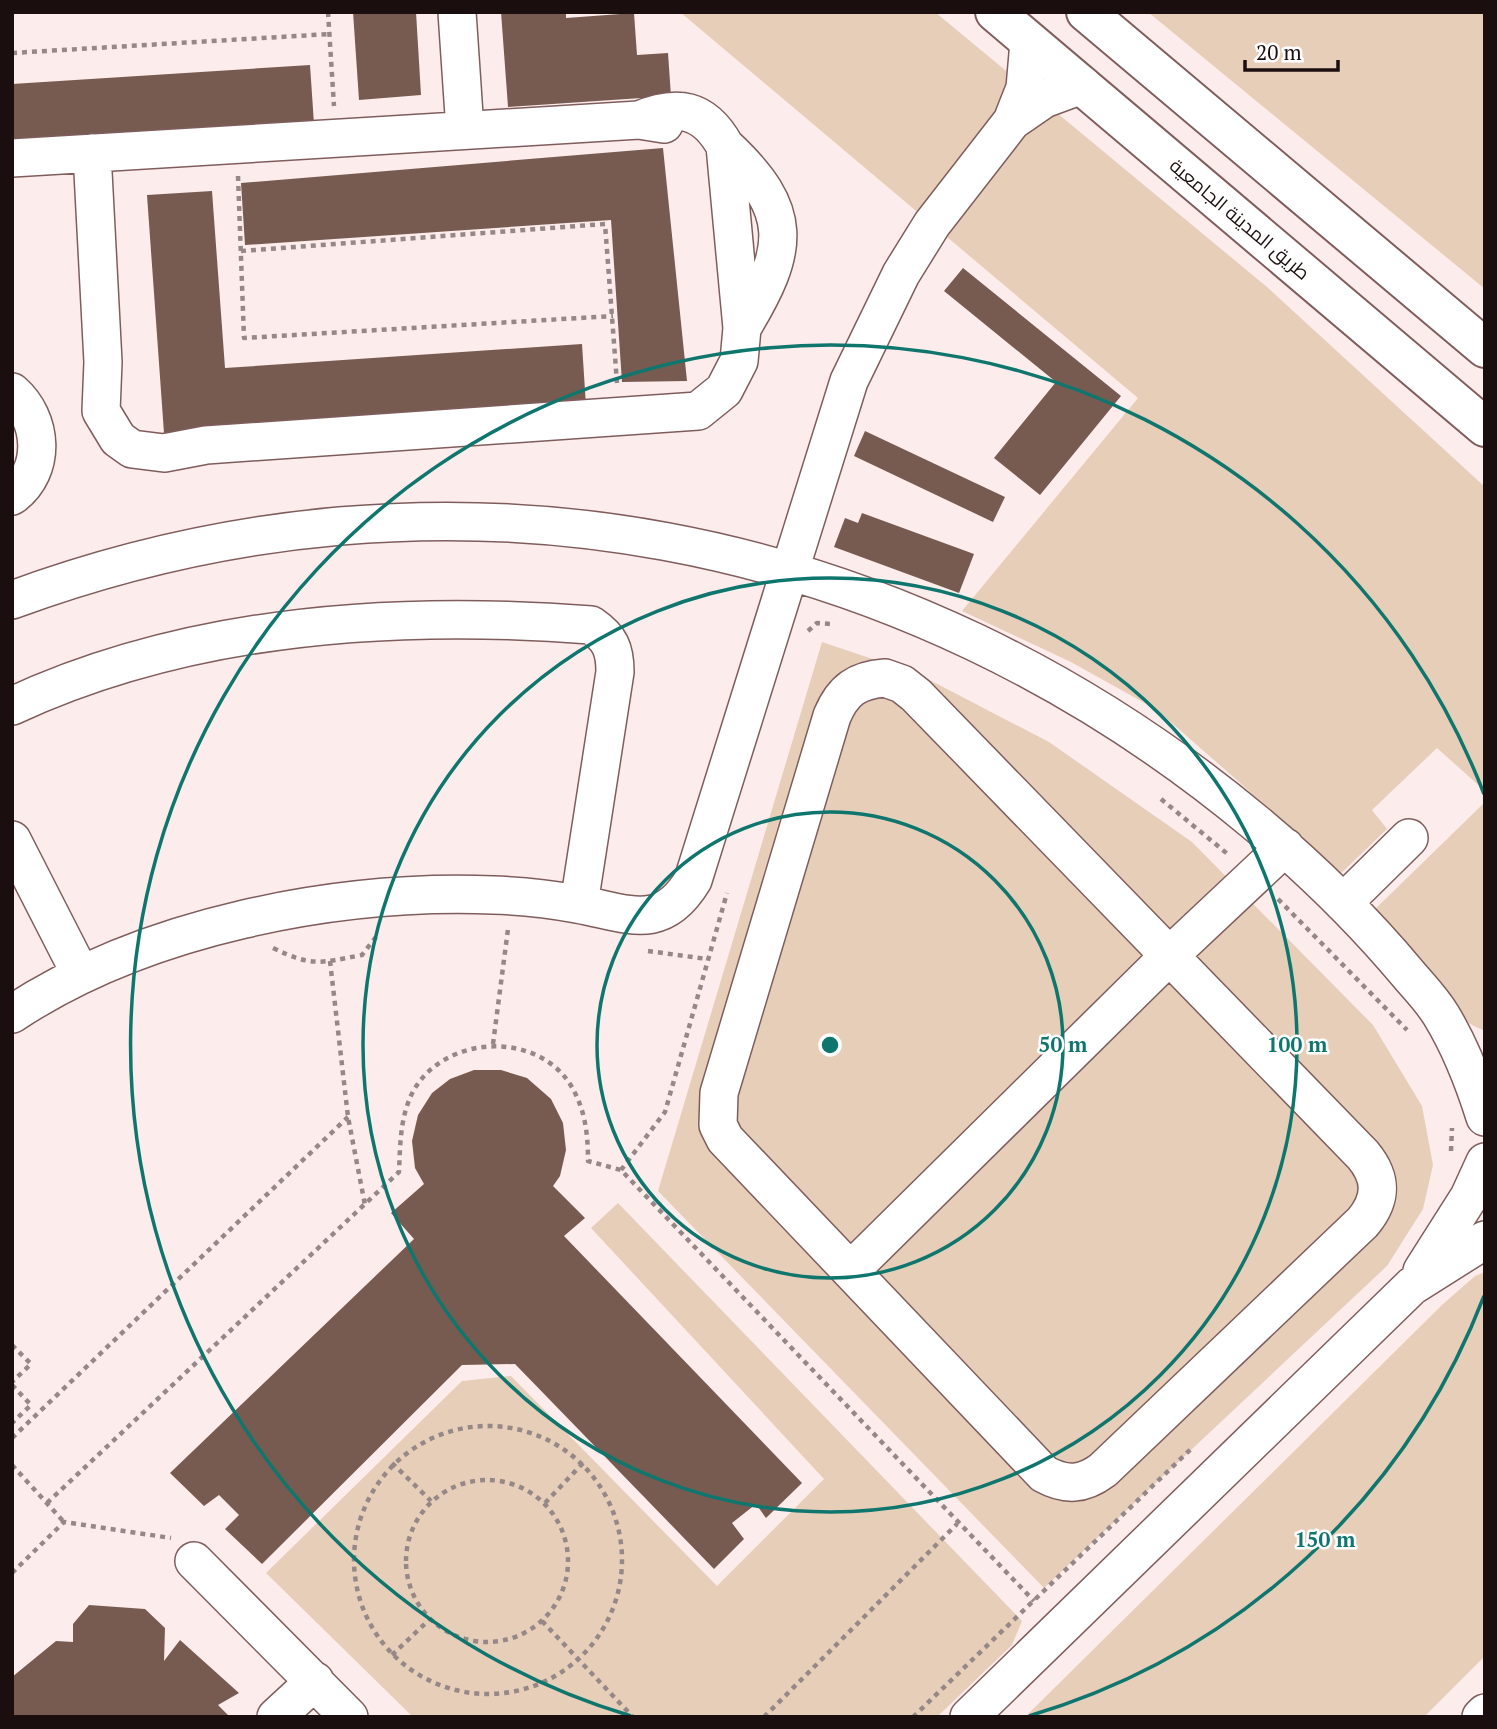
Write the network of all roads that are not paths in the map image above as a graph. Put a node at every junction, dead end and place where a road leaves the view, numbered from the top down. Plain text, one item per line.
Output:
1 (457, 12) edge
2 (995, 12) edge
3 (1086, 12) edge
4 (1029, 42) junction
5 (1082, 85) junction
6 (639, 120) junction
7 (1012, 121) junction
8 (465, 130) junction
9 (724, 146) junction
10 (92, 153) junction
11 (12, 158) edge
12 (727, 246) junction
13 (742, 328) junction
14 (1485, 348) edge
15 (12, 392) edge
16 (658, 414) junction
17 (1485, 427) edge
18 (12, 496) edge
19 (789, 570) junction
20 (12, 600) edge
21 (12, 705) edge
22 (1409, 838) dead end
23 (12, 840) edge
24 (1285, 847) junction
25 (1343, 903) junction
26 (579, 904) junction
27 (1169, 956) junction
28 (81, 975) junction
29 (1439, 1011) junction
30 (12, 1014) edge
31 (1485, 1036) edge
32 (1485, 1117) edge
33 (1485, 1162) edge
34 (1485, 1240) edge
35 (851, 1270) junction
36 (1412, 1286) junction
37 (194, 1561) road end
38 (314, 1681) junction
39 (276, 1717) edge
40 (349, 1717) edge
41 (969, 1717) edge

1 - 8 street
2 - 4 main road, طريق المدينة الجامعية
3 - 14 main road
4 - 5 main road, طريق المدينة الجامعية
4 - 7 street
5 - 7 street
5 - 17 main road, طريق المدينة الجامعية
6 - 8 street
6 - 9 street
6 - 12 street
7 - 19 street
8 - 10 street
9 - 12 street
9 - 13 street
10 - 11 street
10 - 16 street
12 - 13 street
12 - 16 street
13 - 16 street
15 - 18 street
19 - 20 street
19 - 24 street
19 - 26 street
21 - 26 street
22 - 25 street
23 - 28 street
24 - 25 street
24 - 27 street
25 - 29 street
26 - 28 street
27 - 35 street
27 - 35 street
27 - 35 street
28 - 30 street
29 - 31 street
29 - 32 street
33 - 36 street
34 - 36 street
36 - 41 street
37 - 38 street
38 - 39 street
38 - 40 street

